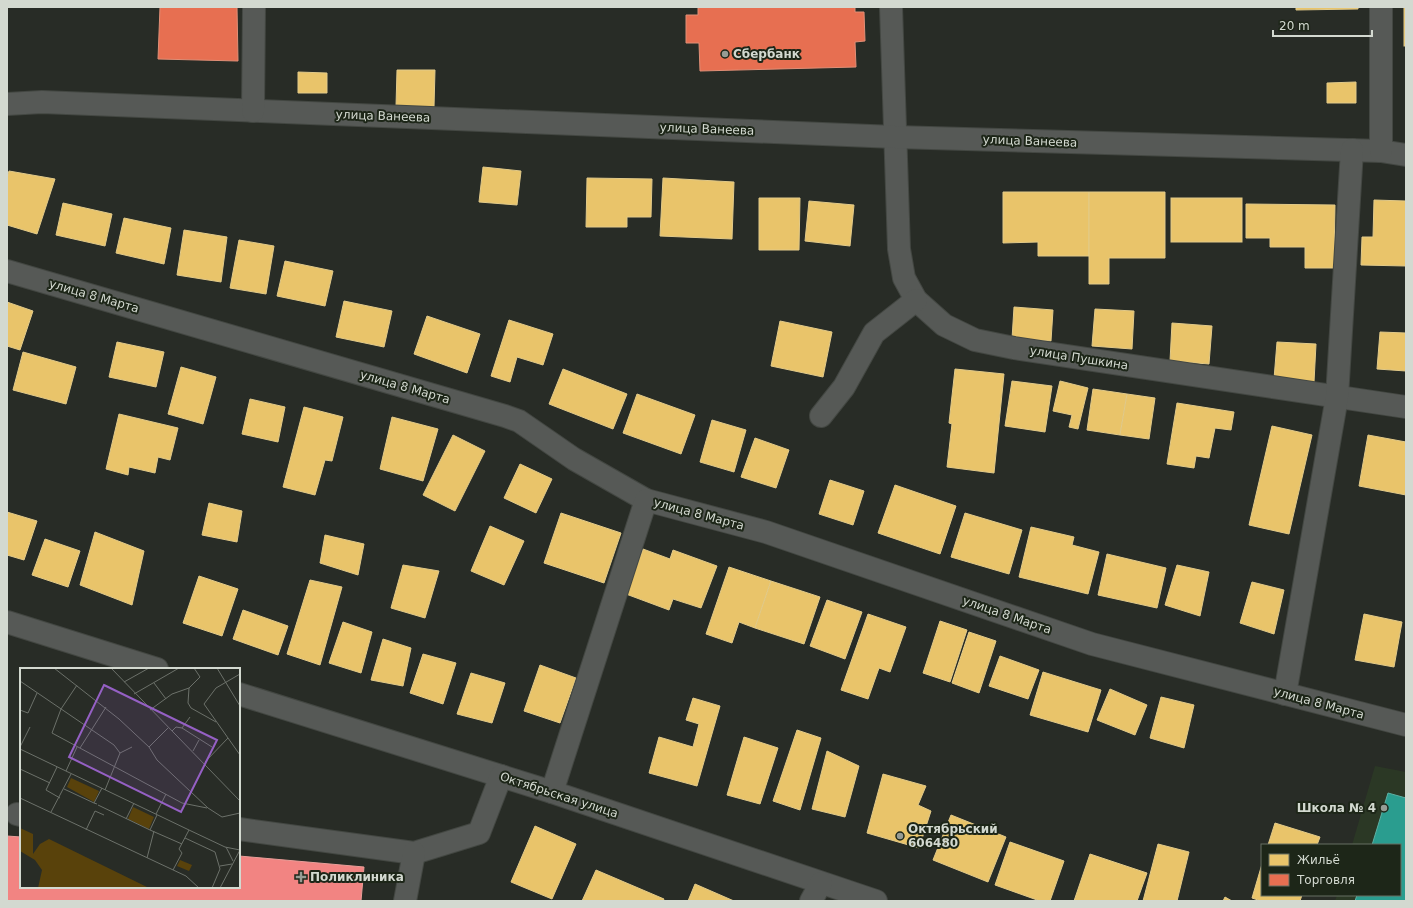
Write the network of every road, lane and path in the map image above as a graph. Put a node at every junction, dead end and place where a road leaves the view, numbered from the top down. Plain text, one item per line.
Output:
1 (254, 7) edge
2 (891, 7) edge
3 (1381, 7) edge
4 (7, 104) edge
5 (253, 111) junction
6 (895, 136) junction
7 (1352, 150) junction
8 (1381, 151) junction
9 (1406, 155) edge
10 (7, 271) edge
11 (916, 300) junction
12 (1337, 397) junction
13 (1406, 407) edge
14 (821, 416) dead end
15 (646, 500) junction
16 (8, 625) edge
17 (154, 668) edge
18 (240, 694) edge
19 (1285, 694) junction
20 (1406, 725) edge
21 (501, 776) junction
22 (552, 792) junction
23 (240, 829) edge
24 (414, 853) junction
25 (816, 892) edge
26 (405, 901) edge
27 (876, 901) edge

1 - 5 street
2 - 6 street, улица Пушкина
3 - 8 street
4 - 5 street, улица Ванеева
5 - 6 street, улица Ванеева
6 - 7 street, улица Ванеева
6 - 11 street, улица Пушкина
7 - 8 street, улица Ванеева
7 - 12 street
8 - 9 street, улица Ванеева
10 - 15 street, улица 8 Марта
11 - 12 street, улица Пушкина
11 - 14 street
12 - 13 street, улица Пушкина
12 - 19 street
15 - 19 street, улица 8 Марта
15 - 22 street
16 - 17 street
18 - 21 street, Октябрьская улица
19 - 20 street, улица 8 Марта
21 - 22 street, Октябрьская улица
21 - 24 street
22 - 25 street, Октябрьская улица
23 - 24 street
24 - 26 street
25 - 27 street, Октябрьская улица

